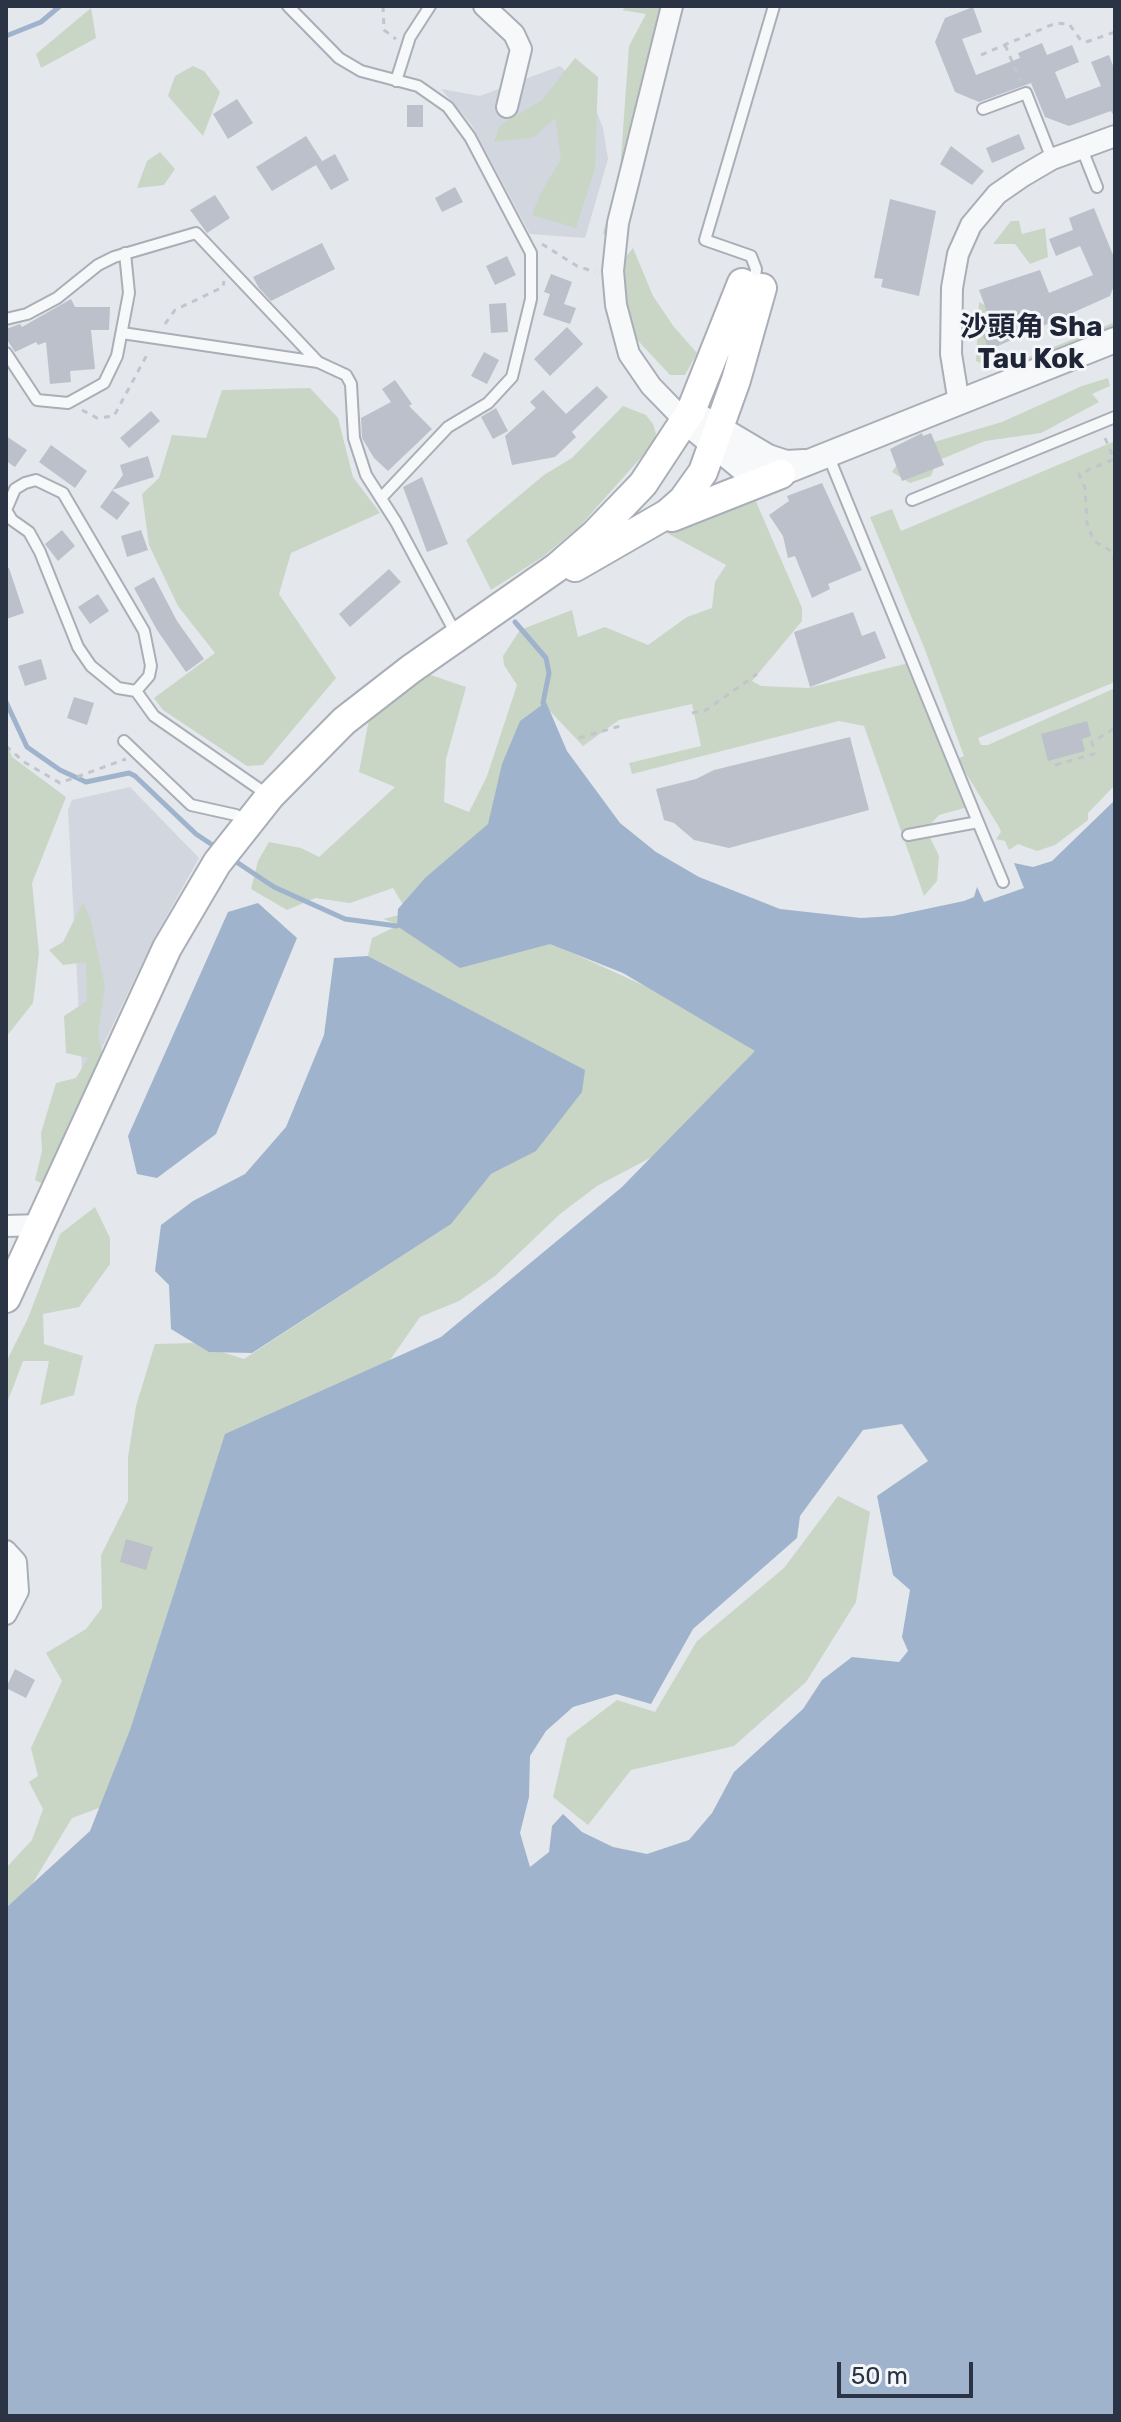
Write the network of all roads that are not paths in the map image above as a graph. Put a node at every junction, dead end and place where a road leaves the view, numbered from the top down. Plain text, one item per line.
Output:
1 (288, 6) edge
2 (430, 6) edge
3 (484, 6) edge
4 (672, 6) edge
5 (774, 6) edge
6 (396, 81) junction
7 (507, 107) dead end
8 (983, 109) dead end
9 (1115, 136) edge
10 (1082, 149) junction
11 (1052, 159) junction
12 (1097, 187) dead end
13 (736, 249) junction
14 (125, 253) junction
15 (752, 285) junction
16 (6, 319) edge
17 (122, 333) junction
18 (749, 336) junction
19 (1115, 340) edge
20 (6, 353) edge
21 (318, 362) junction
22 (959, 403) junction
23 (688, 416) junction
24 (1115, 417) edge
25 (717, 438) junction
26 (821, 458) junction
27 (781, 474) junction
28 (643, 484) junction
29 (381, 498) junction
30 (683, 500) junction
31 (912, 500) dead end
32 (631, 535) junction
33 (504, 607) junction
34 (458, 637) junction
35 (136, 691) junction
36 (124, 741) dead end
37 (270, 796) junction
38 (978, 822) junction
39 (242, 830) junction
40 (908, 835) dead end
41 (1003, 882) dead end
42 (41, 1225) junction
43 (6, 1226) edge
44 (6, 1298) edge
45 (6, 1551) edge
46 (6, 1614) edge

1 - 6 lane
2 - 6 lane
3 - 7 street
4 - 23 street
5 - 13 lane
6 - 29 lane
8 - 11 lane
9 - 10 street
10 - 11 street
10 - 12 lane
11 - 22 street
13 - 15 lane
13 - 18 lane
14 - 16 lane
14 - 17 lane
14 - 21 lane
15 - 18 main road
15 - 23 main road
17 - 20 lane
17 - 21 lane
18 - 25 main road
19 - 22 street
21 - 29 lane
22 - 26 street
23 - 25 street
23 - 28 main road
24 - 31 lane
25 - 26 street
25 - 27 street
25 - 30 main road
26 - 27 street
26 - 38 lane
27 - 32 main road
28 - 30 main road
28 - 33 main road
29 - 34 lane
30 - 32 main road
32 - 33 main road
33 - 34 main road
34 - 37 main road
35 - 35 lane
35 - 37 lane
36 - 39 lane
37 - 39 main road
38 - 40 lane
38 - 41 lane
39 - 42 main road
42 - 43 street
42 - 44 main road
45 - 46 street

